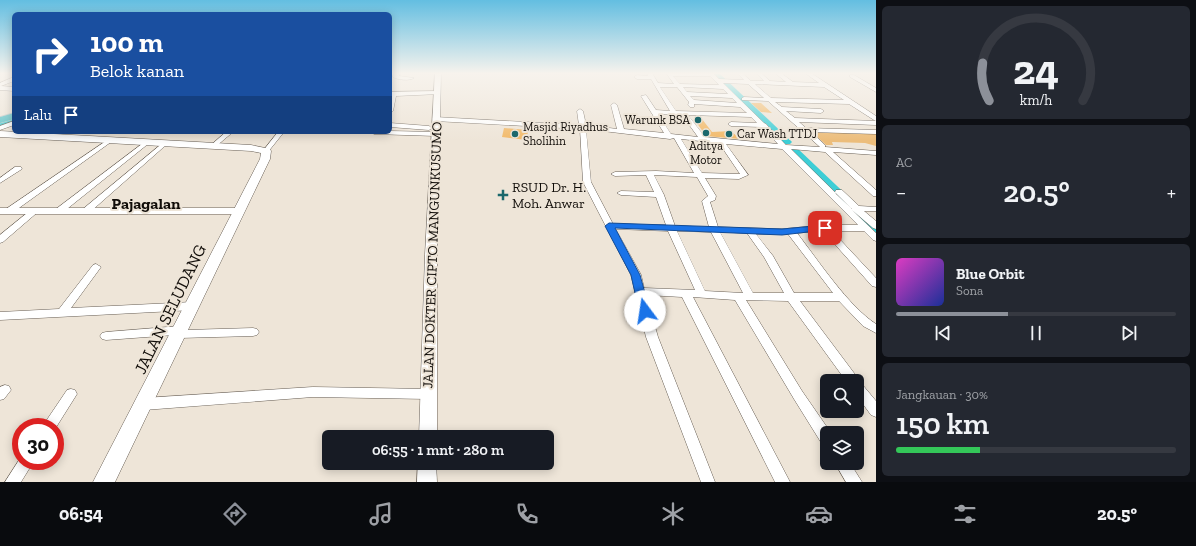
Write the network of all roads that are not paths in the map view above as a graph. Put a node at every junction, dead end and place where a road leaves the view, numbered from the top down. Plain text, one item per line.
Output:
1 (437, 95) edge
2 (664, 95) edge
3 (686, 95) edge
4 (722, 95) edge
5 (736, 95) edge
6 (764, 95) edge
7 (839, 95) edge
8 (644, 96) dead end
9 (734, 96) joint
10 (769, 100) junction
11 (692, 102) junction
12 (743, 102) junction
13 (849, 102) junction
14 (720, 104) junction
15 (614, 105) dead end
16 (780, 109) junction
17 (580, 111) dead end
18 (821, 111) dead end
19 (654, 112) junction
20 (674, 112) junction
21 (683, 112) junction
22 (696, 112) junction
23 (729, 114) junction
24 (753, 115) junction
25 (12, 117) edge
26 (876, 119) edge
27 (0, 120) edge
28 (793, 120) junction
29 (876, 123) edge
30 (12, 124) edge
31 (731, 124) dead end
32 (767, 124) junction
33 (392, 125) edge
34 (584, 126) junction
35 (435, 127) junction
36 (0, 128) edge
37 (805, 130) junction
38 (392, 131) edge
39 (621, 131) junction
40 (876, 132) edge
41 (0, 134) edge
42 (228, 134) edge
43 (280, 134) edge
44 (674, 137) junction
45 (703, 139) junction
46 (109, 141) junction
47 (721, 141) junction
48 (146, 143) junction
49 (164, 144) junction
50 (788, 144) junction
51 (212, 147) junction
52 (825, 148) junction
53 (876, 150) edge
54 (266, 152) junction
55 (876, 153) edge
56 (18, 169) dead end
57 (649, 173) junction
58 (615, 174) dead end
59 (698, 174) junction
60 (0, 181) edge
61 (874, 191) edge
62 (621, 193) dead end
63 (660, 195) junction
64 (847, 207) junction
65 (857, 208) junction
66 (876, 209) edge
67 (5, 211) edge
68 (34, 211) junction
69 (59, 211) junction
70 (86, 211) junction
71 (239, 211) junction
72 (609, 226) junction
73 (876, 226) edge
74 (671, 227) junction
75 (825, 228) junction
76 (865, 228) junction
77 (714, 230) junction
78 (750, 231) junction
79 (791, 232) junction
80 (876, 238) edge
81 (0, 240) edge
82 (96, 267) dead end
83 (876, 284) edge
84 (640, 290) junction
85 (686, 294) junction
86 (702, 295) junction
87 (744, 296) junction
88 (842, 297) junction
89 (792, 298) junction
90 (193, 306) junction
91 (62, 313) junction
92 (0, 316) edge
93 (876, 329) edge
94 (180, 332) junction
95 (253, 332) dead end
96 (106, 336) dead end
97 (848, 374) edge
98 (71, 394) dead end
99 (428, 394) junction
100 (864, 396) edge
101 (144, 404) junction
102 (876, 412) edge
103 (55, 418) edge
104 (820, 429) edge
105 (428, 430) edge
106 (20, 470) edge
107 (427, 470) edge
108 (847, 470) edge
109 (12, 482) edge
110 (104, 482) edge
111 (427, 482) edge
112 (708, 482) edge
113 (783, 482) edge
114 (855, 482) edge

1 - 35 street, JALAN DOKTER CIPTO MANGUNKUSUMO
2 - 20 street
3 - 11 street
4 - 9 street
5 - 12 street
6 - 10 street
7 - 13 street
8 - 19 street
9 - 12 street
10 - 12 street
10 - 13 street
10 - 16 street
11 - 14 street
11 - 22 street
12 - 14 street
12 - 24 street
12 - 32 street
13 - 26 street
14 - 23 street
15 - 39 street
16 - 18 street
16 - 28 street
17 - 34 street
19 - 20 street
19 - 44 street
20 - 21 street
21 - 22 street
21 - 45 street
22 - 23 street
23 - 24 street
24 - 32 street
25 - 27 highway
28 - 29 street
28 - 37 street
30 - 36 street
31 - 32 street
32 - 50 street
33 - 35 street
34 - 35 street
34 - 39 street
34 - 72 street
35 - 38 street
35 - 99 street, JALAN DOKTER CIPTO MANGUNKUSUMO
37 - 40 street
37 - 52 street
39 - 44 street
41 - 46 main road
42 - 51 street
43 - 54 street
44 - 45 street
44 - 59 street
45 - 47 street
46 - 48 main road
46 - 67 street
47 - 50 street
47 - 59 street
48 - 49 main road
48 - 69 street
49 - 51 main road
49 - 70 street
50 - 52 street
50 - 64 street
50 - 65 street
51 - 54 main road
52 - 53 street
52 - 55 street
52 - 61 street
54 - 71 main road, JALAN SELUDANG
56 - 60 street
57 - 58 street
57 - 59 street
57 - 63 street
59 - 77 street
62 - 63 street
63 - 74 street
64 - 65 street
64 - 76 street
65 - 66 street
65 - 73 street
67 - 68 street
68 - 69 street
68 - 81 street
69 - 70 street
70 - 71 street
71 - 90 main road, JALAN SELUDANG
72 - 74 street
72 - 84 street
74 - 77 street
74 - 86 street
75 - 76 street
75 - 79 street
75 - 83 street
76 - 80 street
77 - 78 street
77 - 87 street
78 - 79 street
78 - 89 street
79 - 88 street
82 - 91 street
84 - 85 street
84 - 112 street
85 - 86 street
85 - 113 street
86 - 87 street
87 - 89 street
87 - 104 street
88 - 89 street
88 - 93 street
89 - 97 street
90 - 91 street
90 - 94 main road, JALAN SELUDANG
91 - 92 street
94 - 95 street
94 - 96 street
94 - 101 main road, JALAN SELUDANG
98 - 103 street
99 - 101 street
99 - 105 street, JALAN DOKTER CIPTO MANGUNKUSUMO
100 - 102 street
101 - 110 main road, JALAN SELUDANG
106 - 109 street
107 - 111 street
108 - 114 street

